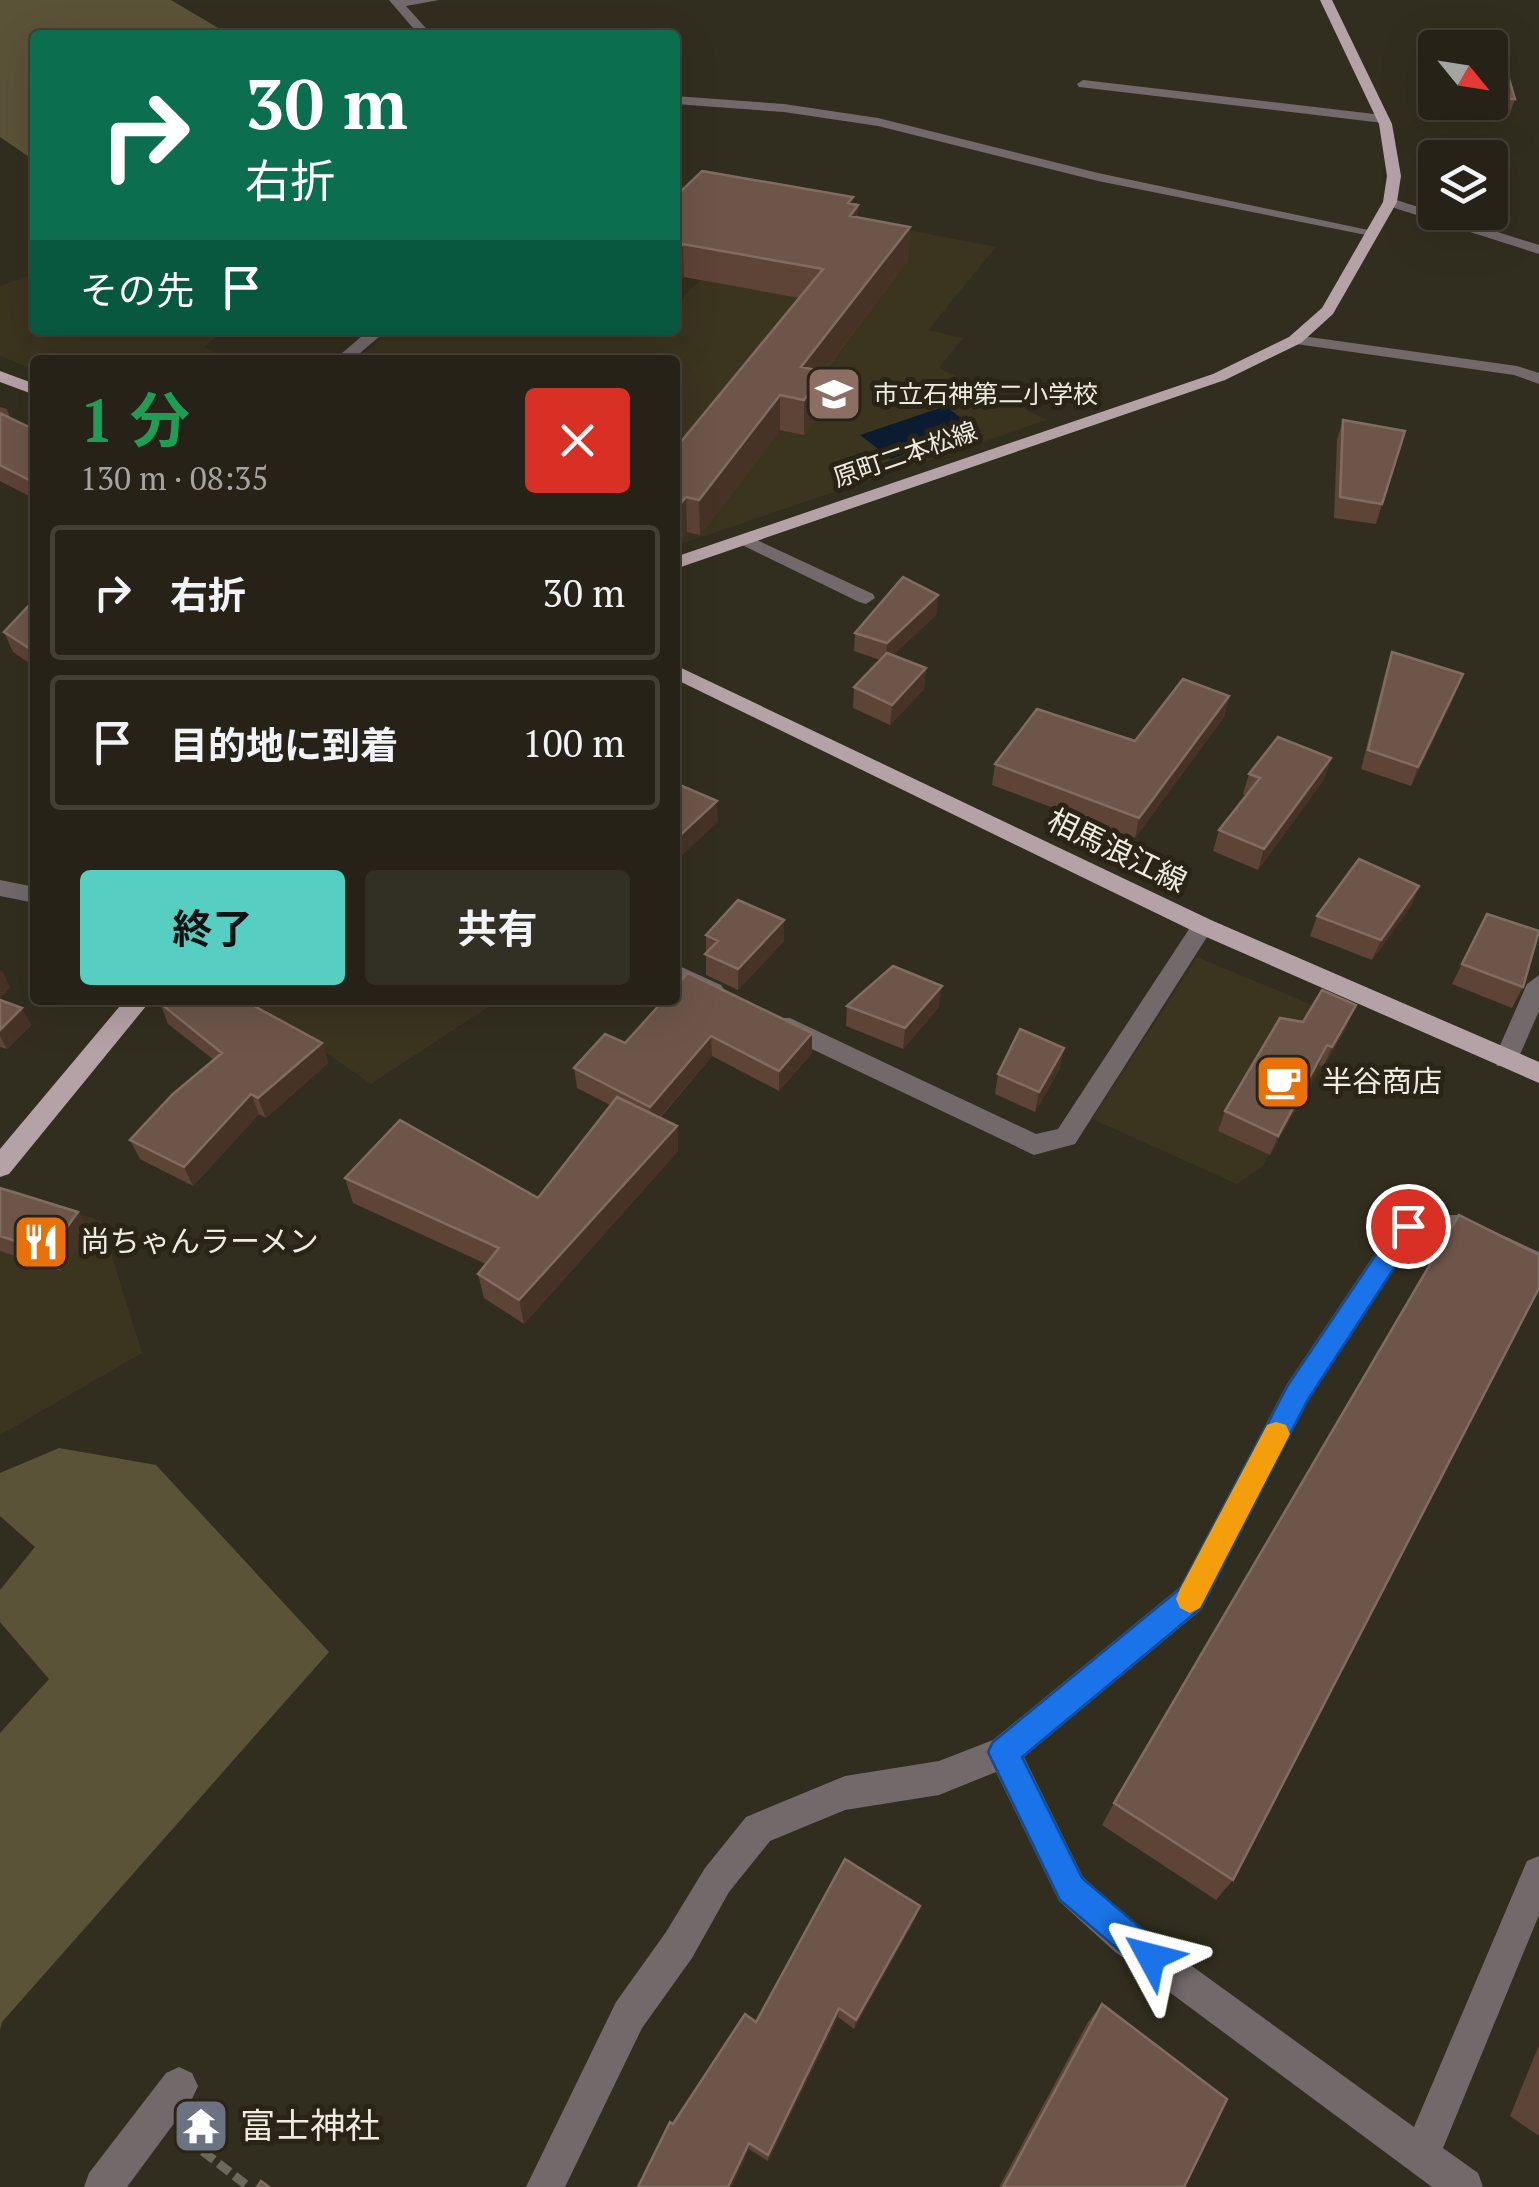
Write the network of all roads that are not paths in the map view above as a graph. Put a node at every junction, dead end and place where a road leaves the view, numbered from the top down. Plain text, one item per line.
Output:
1 (433, 0) edge
2 (1326, 0) edge
3 (396, 2) edge
4 (421, 30) edge
5 (1083, 84) dead end
6 (680, 100) edge
7 (1383, 119) junction
8 (1390, 202) junction
9 (1371, 232) junction
10 (1539, 250) edge
11 (373, 335) edge
12 (1295, 340) junction
13 (348, 355) edge
14 (0, 376) edge
15 (1539, 379) edge
16 (30, 388) edge
17 (746, 540) junction
18 (680, 561) edge
19 (866, 598) dead end
20 (680, 673) edge
21 (0, 888) edge
22 (30, 894) edge
23 (1202, 926) junction
24 (680, 975) edge
25 (1539, 984) edge
26 (729, 999) edge
27 (135, 1005) edge
28 (765, 1016) edge
29 (1506, 1059) junction
30 (1539, 1073) edge
31 (0, 1168) edge
32 (1539, 1265) edge
33 (1004, 1752) junction
34 (1539, 1873) edge
35 (167, 2100) road end
36 (1421, 2156) junction
37 (103, 2187) edge
38 (545, 2187) edge
39 (1464, 2187) edge

1 - 3 street
2 - 7 main road, 原町二本松線
3 - 4 street
5 - 7 street
6 - 9 street
7 - 8 main road, 原町二本松線
8 - 9 main road, 原町二本松線
8 - 10 street
9 - 12 main road, 原町二本松線
11 - 13 street
12 - 15 street
12 - 17 main road, 原町二本松線
14 - 16 main road
17 - 18 main road, 原町二本松線
17 - 19 street
20 - 23 main road, 相馬浪江線
21 - 22 street
23 - 28 street
23 - 29 main road, 相馬浪江線
24 - 26 street
25 - 29 street
27 - 31 main road
29 - 30 main road, 相馬浪江線
32 - 33 street
33 - 36 street
33 - 38 street
34 - 36 street
35 - 37 street
36 - 39 street

